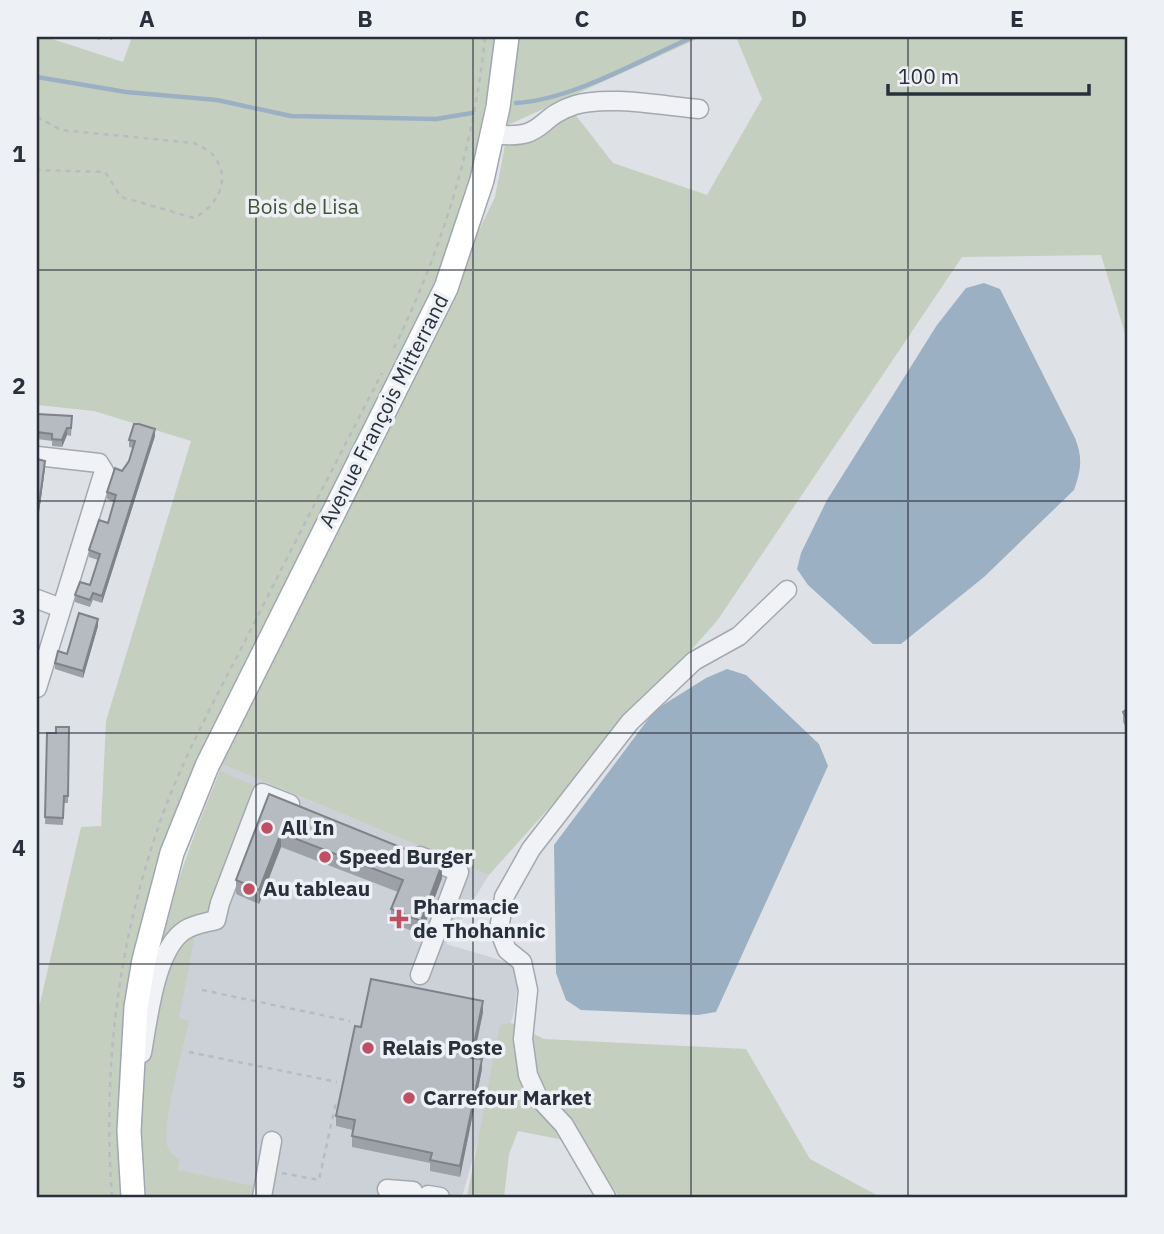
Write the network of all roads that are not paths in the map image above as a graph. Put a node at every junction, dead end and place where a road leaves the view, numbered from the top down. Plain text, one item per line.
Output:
1 (507, 37) edge
2 (699, 109) dead end
3 (492, 134) junction
4 (37, 456) edge
5 (787, 590) dead end
6 (37, 599) edge
7 (61, 608) junction
8 (37, 688) edge
9 (311, 813) edge
10 (397, 847) edge
11 (420, 975) dead end
12 (130, 1086) junction
13 (272, 1140) dead end
14 (427, 1194) edge
15 (133, 1197) edge
16 (262, 1197) edge
17 (391, 1197) edge
18 (607, 1197) edge

1 - 3 main road, Avenue François Mitterrand
2 - 3 street
3 - 12 main road, Avenue François Mitterrand
4 - 7 street
5 - 18 street
6 - 7 street
7 - 8 street
9 - 12 street
10 - 11 street
12 - 15 main road, Avenue François Mitterrand
13 - 16 street
14 - 17 street

